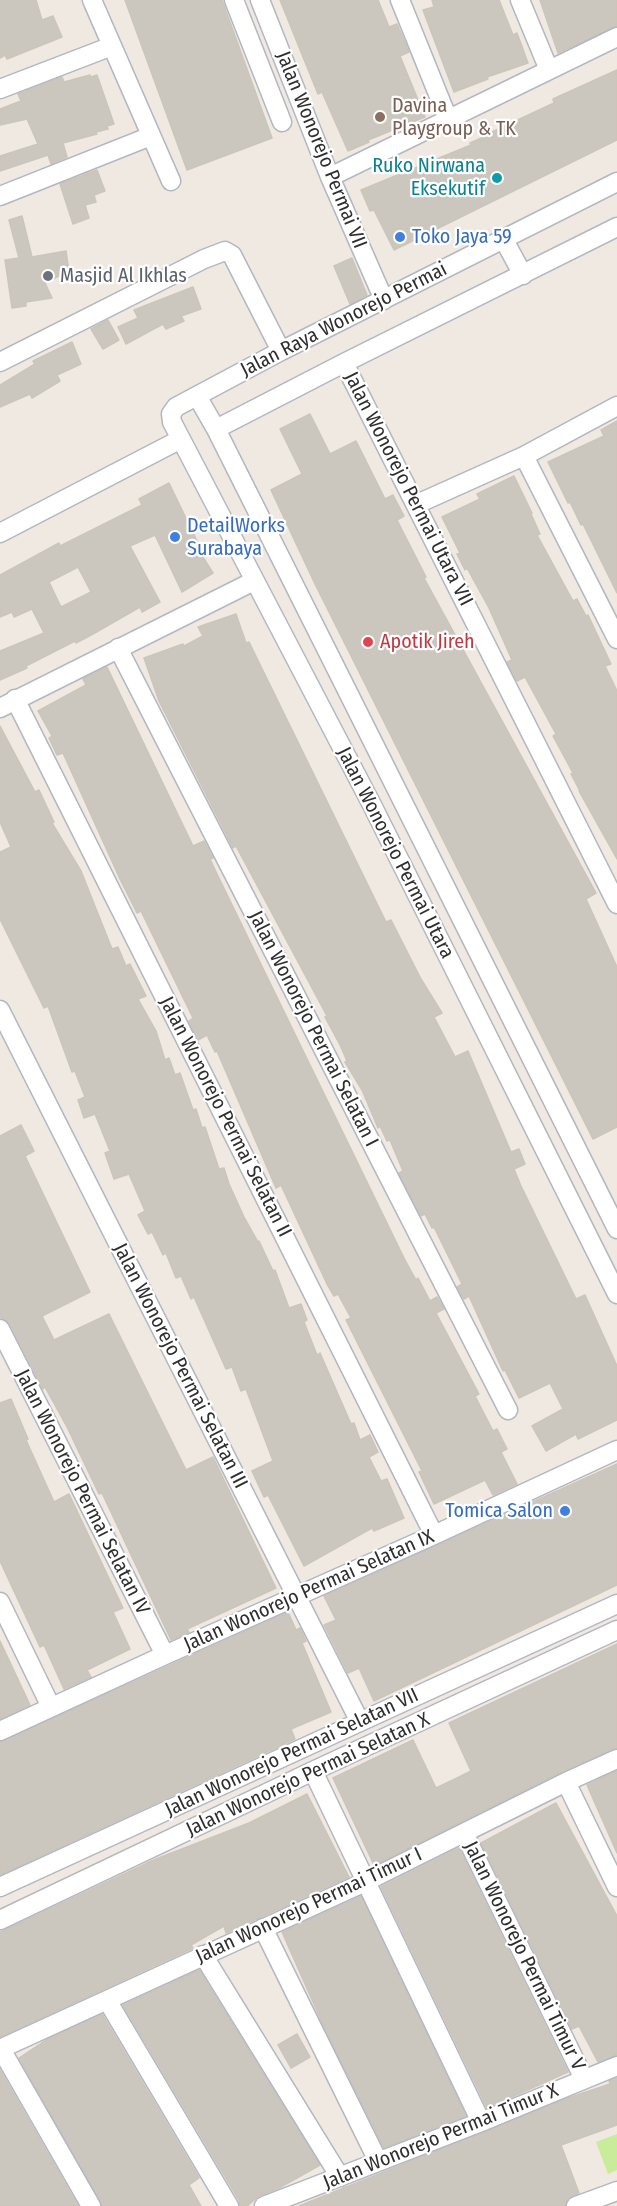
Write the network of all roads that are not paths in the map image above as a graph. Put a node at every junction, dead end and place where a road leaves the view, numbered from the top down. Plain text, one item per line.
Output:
1 (92, 0) edge
2 (234, 0) edge
3 (260, 0) edge
4 (400, 0) edge
5 (520, 0) edge
6 (617, 37) edge
7 (112, 46) junction
8 (549, 70) junction
9 (0, 89) edge
10 (448, 119) junction
11 (282, 122) dead end
12 (151, 136) junction
13 (330, 177) junction
14 (171, 182) dead end
15 (617, 182) edge
16 (0, 196) edge
17 (617, 227) edge
18 (504, 240) junction
19 (523, 275) junction
20 (384, 300) junction
21 (281, 351) junction
22 (0, 362) edge
23 (344, 363) junction
24 (197, 396) junction
25 (617, 406) edge
26 (171, 414) joint
27 (216, 429) junction
28 (181, 439) junction
29 (524, 456) junction
30 (417, 504) junction
31 (0, 533) edge
32 (248, 584) junction
33 (617, 639) edge
34 (118, 648) junction
35 (7, 703) edge
36 (398, 791) junction
37 (372, 805) junction
38 (617, 904) edge
39 (0, 1010) edge
40 (617, 1229) edge
41 (617, 1294) edge
42 (0, 1329) edge
43 (508, 1410) dead end
44 (617, 1450) edge
45 (435, 1535) junction
46 (297, 1597) junction
47 (0, 1602) edge
48 (617, 1604) edge
49 (617, 1630) edge
50 (165, 1655) junction
51 (51, 1707) junction
52 (360, 1722) junction
53 (0, 1731) edge
54 (617, 1759) edge
55 (313, 1771) junction
56 (566, 1782) junction
57 (464, 1833) junction
58 (365, 1882) junction
59 (0, 1887) edge
60 (617, 1887) edge
61 (0, 1920) edge
62 (263, 1928) junction
63 (203, 1955) junction
64 (107, 2000) junction
65 (1, 2049) edge
66 (617, 2066) edge
67 (584, 2079) junction
68 (481, 2122) junction
69 (378, 2161) junction
70 (340, 2177) junction
71 (617, 2192) edge
72 (91, 2206) edge
73 (229, 2206) edge
74 (264, 2206) edge
75 (576, 2206) edge

1 - 7 street
2 - 11 street
3 - 13 street, Jalan Wonorejo Permai VII
4 - 10 street
5 - 8 street
6 - 8 street
7 - 9 street
7 - 12 street
8 - 10 street
10 - 13 street
12 - 14 street
12 - 16 street
13 - 20 street, Jalan Wonorejo Permai VII
15 - 18 street, Jalan Raya Wonorejo Permai
17 - 19 street, Jalan Raya Wonorejo Permai
18 - 19 street
18 - 20 street, Jalan Raya Wonorejo Permai
19 - 23 street, Jalan Raya Wonorejo Permai
20 - 21 street, Jalan Raya Wonorejo Permai
21 - 22 street
21 - 24 street, Jalan Raya Wonorejo Permai
23 - 27 street, Jalan Raya Wonorejo Permai
23 - 30 street, Jalan Wonorejo Permai Utara VII
24 - 26 street, Jalan Raya Wonorejo Permai
24 - 27 street, Jalan Wonorejo Permai Utara
25 - 29 street
26 - 28 street, Jalan Wonorejo Permai Utara
27 - 36 street, Jalan Wonorejo Permai Utara
28 - 31 street
28 - 32 street, Jalan Wonorejo Permai Utara
29 - 30 street
29 - 33 street
30 - 38 street, Jalan Wonorejo Permai Utara VII
32 - 34 street
32 - 37 street, Jalan Wonorejo Permai Utara
34 - 35 street
34 - 43 street, Jalan Wonorejo Permai Selatan I
35 - 45 street, Jalan Wonorejo Permai Selatan II
36 - 37 street
36 - 40 street, Jalan Wonorejo Permai Utara
37 - 41 street, Jalan Wonorejo Permai Utara
39 - 46 street, Jalan Wonorejo Permai Selatan III
42 - 50 street, Jalan Wonorejo Permai Selatan IV
44 - 45 street, Jalan Wonorejo Permai Selatan IX
45 - 46 street, Jalan Wonorejo Permai Selatan IX
46 - 50 street, Jalan Wonorejo Permai Selatan IX
46 - 52 street, Jalan Wonorejo Permai Selatan III
47 - 51 street
48 - 52 street, Jalan Wonorejo Permai Selatan VII
49 - 55 street, Jalan Wonorejo Permai Selatan X
50 - 51 street, Jalan Wonorejo Permai Selatan IX
51 - 53 street, Jalan Wonorejo Permai Selatan IX
52 - 59 street, Jalan Wonorejo Permai Selatan VII
54 - 56 street, Jalan Wonorejo Permai Timur I
55 - 58 street
55 - 61 street, Jalan Wonorejo Permai Selatan X
56 - 57 street, Jalan Wonorejo Permai Timur I
56 - 60 street
57 - 58 street, Jalan Wonorejo Permai Timur I
57 - 67 street, Jalan Wonorejo Permai Timur V
58 - 62 street, Jalan Wonorejo Permai Timur I
58 - 68 street
62 - 63 street, Jalan Wonorejo Permai Timur I
62 - 69 street
63 - 64 street, Jalan Wonorejo Permai Timur I
63 - 70 street
64 - 65 street, Jalan Wonorejo Permai Timur I
64 - 73 street
65 - 72 street
66 - 67 street, Jalan Wonorejo Permai Timur X
67 - 68 street, Jalan Wonorejo Permai Timur X
68 - 69 street, Jalan Wonorejo Permai Timur X
69 - 70 street, Jalan Wonorejo Permai Timur X
70 - 74 street, Jalan Wonorejo Permai Timur X
71 - 75 street

